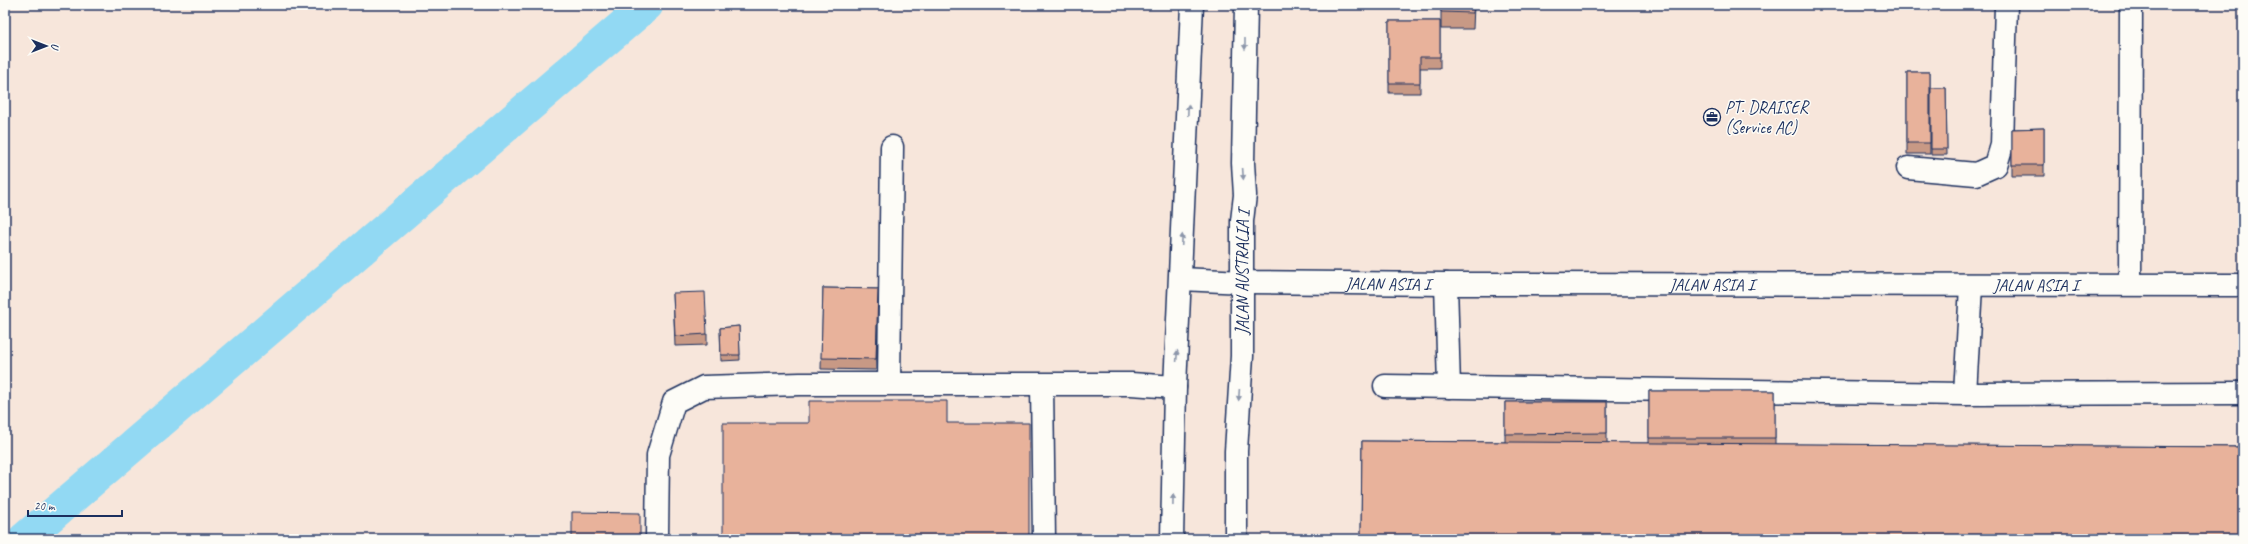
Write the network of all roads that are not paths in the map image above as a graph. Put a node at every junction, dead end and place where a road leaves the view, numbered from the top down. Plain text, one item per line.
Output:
1 (1192, 5) edge
2 (1246, 5) edge
3 (2006, 5) edge
4 (2131, 5) edge
5 (892, 146) dead end
6 (1908, 168) dead end
7 (1181, 279) junction
8 (1243, 282) junction
9 (1446, 284) junction
10 (2130, 284) junction
11 (2243, 285) edge
12 (1971, 286) junction
13 (889, 383) junction
14 (1042, 385) junction
15 (1385, 386) dead end
16 (1175, 387) junction
17 (1449, 387) junction
18 (2243, 393) edge
19 (1965, 394) junction
20 (657, 539) edge
21 (1044, 539) edge
22 (1172, 539) edge
23 (1236, 539) edge

7 -> 1 lane
2 -> 8 lane, JALAN AUSTRALIA I
3 - 6 lane
4 - 10 lane
5 - 13 lane
7 - 8 lane, JALAN ASIA I
16 -> 7 lane
8 - 9 lane, JALAN ASIA I
8 -> 23 lane, JALAN AUSTRALIA I
9 - 12 lane, JALAN ASIA I
9 - 17 lane
10 - 11 lane, JALAN ASIA I
10 - 12 lane, JALAN ASIA I
12 - 19 lane
13 - 14 lane
13 - 20 lane
14 - 16 lane
14 - 21 lane
15 - 17 lane
22 -> 16 lane
17 - 19 lane
18 - 19 lane

